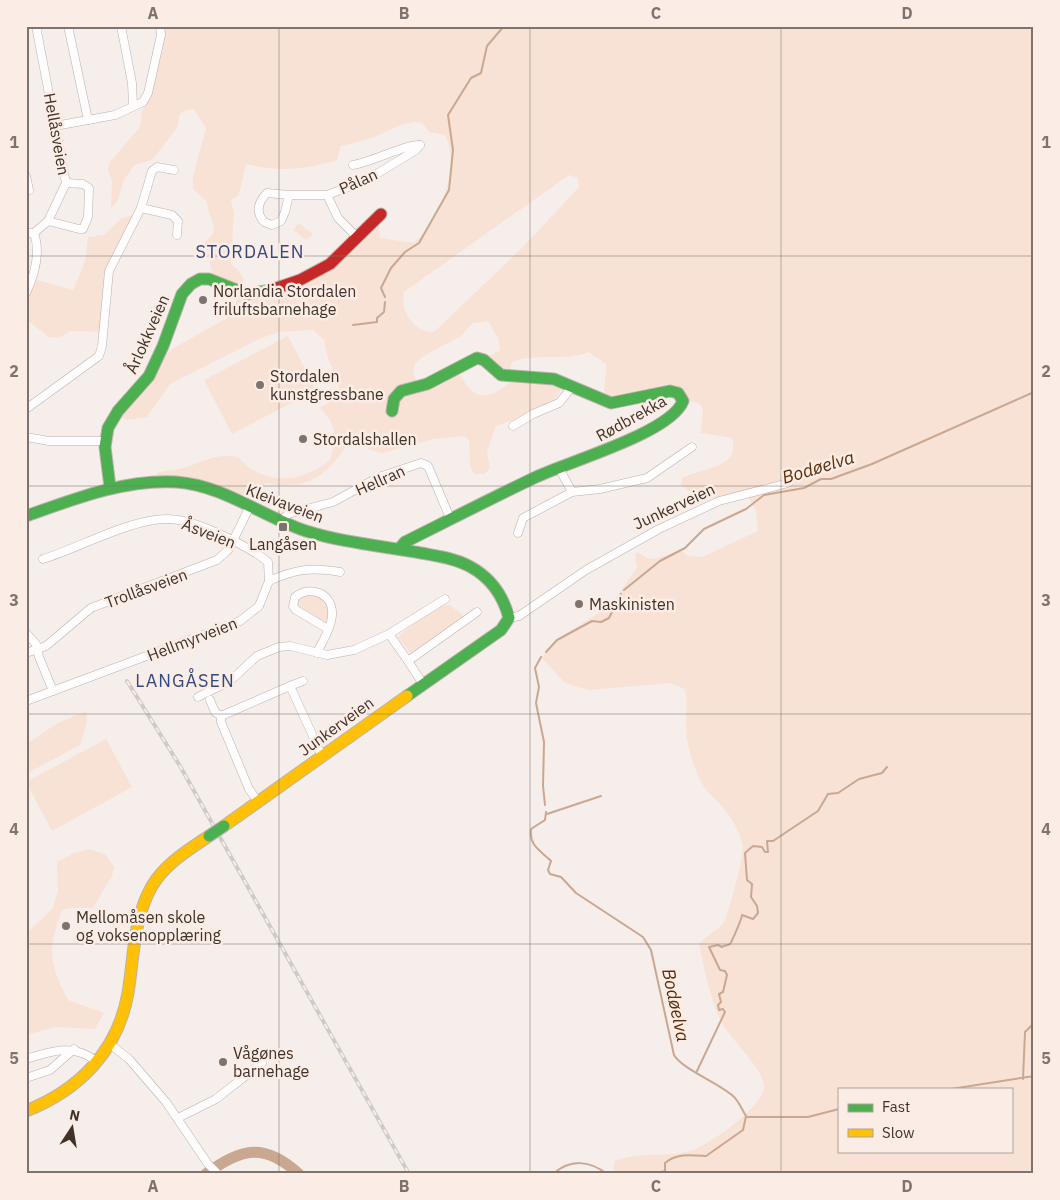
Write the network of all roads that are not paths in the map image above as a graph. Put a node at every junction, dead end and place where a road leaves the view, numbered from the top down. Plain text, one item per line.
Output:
1 (36, 26) edge
2 (68, 26) edge
3 (121, 26) edge
4 (160, 26) edge
5 (133, 105) junction
6 (88, 120) junction
7 (55, 126) junction
8 (353, 165) dead end
9 (174, 170) dead end
10 (26, 176) edge
11 (66, 183) junction
12 (29, 190) dead end
13 (327, 194) junction
14 (289, 195) junction
15 (142, 208) junction
16 (381, 214) dead end
17 (48, 222) junction
18 (30, 233) edge
19 (177, 235) dead end
20 (356, 236) junction
21 (26, 293) edge
22 (572, 387) junction
23 (26, 409) edge
24 (392, 411) dead end
25 (513, 426) dead end
26 (26, 437) edge
27 (104, 441) junction
28 (692, 447) dead end
29 (558, 468) junction
30 (788, 482) dead end
31 (110, 487) junction
32 (572, 492) junction
33 (249, 508) junction
34 (26, 516) edge
35 (450, 518) junction
36 (280, 522) junction
37 (518, 532) dead end
38 (233, 542) junction
39 (400, 548) junction
40 (43, 560) dead end
41 (340, 572) dead end
42 (269, 581) junction
43 (445, 599) dead end
44 (477, 612) dead end
45 (509, 618) junction
46 (328, 629) junction
47 (26, 633) edge
48 (388, 634) junction
49 (39, 650) junction
50 (26, 653) edge
51 (317, 653) junction
52 (408, 661) junction
53 (303, 681) dead end
54 (423, 684) junction
55 (290, 686) junction
56 (53, 691) junction
57 (198, 697) dead end
58 (210, 700) dead end
59 (26, 701) edge
60 (222, 716) junction
61 (322, 756) junction
62 (258, 802) junction
63 (110, 1044) junction
64 (74, 1050) junction
65 (26, 1059) edge
66 (97, 1062) junction
67 (262, 1063) dead end
68 (26, 1078) edge
69 (26, 1111) edge
70 (178, 1118) junction
71 (214, 1170) edge

1 - 7 street, Hellåsveien
2 - 6 street
3 - 5 street
4 - 5 street
5 - 6 street
6 - 7 street
7 - 11 street, Hellåsveien
8 - 13 street, Pålan
9 - 15 street
10 - 12 street
11 - 17 street, Hellåsveien
11 - 17 street
13 - 14 street, Pålan
13 - 20 street
14 - 14 street, Pålan
15 - 19 street
15 - 23 street
16 - 20 street, Årlokkveien
17 - 18 street, Hellåsveien
18 - 21 street
20 - 27 street, Årlokkveien
22 - 24 street, Rødbrekka
22 - 25 street
22 - 29 street, Rødbrekka
26 - 27 street
27 - 31 street, Årlokkveien
28 - 32 street
29 - 32 street
29 - 35 street, Rødbrekka
30 - 45 street, Junkerveien
31 - 33 street, Kleivaveien
31 - 34 street, Kleivaveien
32 - 37 street
33 - 36 street, Kleivaveien
33 - 38 street, Trollåsveien
35 - 36 street, Hellran
35 - 39 street, Rødbrekka
36 - 39 street, Kleivaveien
38 - 40 street, Åsveien
38 - 42 street, Åsveien
38 - 49 street, Trollåsveien
39 - 45 street, Kleivaveien
41 - 42 street
42 - 56 street, Hellmyrveien
43 - 48 street
44 - 52 street
45 - 54 street, Junkerveien
46 - 46 street
46 - 51 street
47 - 49 street
48 - 51 street
48 - 52 street
49 - 50 street, Trollåsveien
49 - 56 street
51 - 57 street
52 - 54 street
53 - 55 street
54 - 61 street, Junkerveien
55 - 60 street
55 - 61 street
56 - 59 street, Hellmyrveien
58 - 60 street
60 - 62 street
61 - 62 street, Junkerveien
62 - 63 street, Junkerveien, bridge
63 - 66 street, Junkerveien
63 - 70 street
64 - 65 street
64 - 66 street
64 - 68 street
66 - 69 street, Junkerveien
67 - 70 street
70 - 71 street

